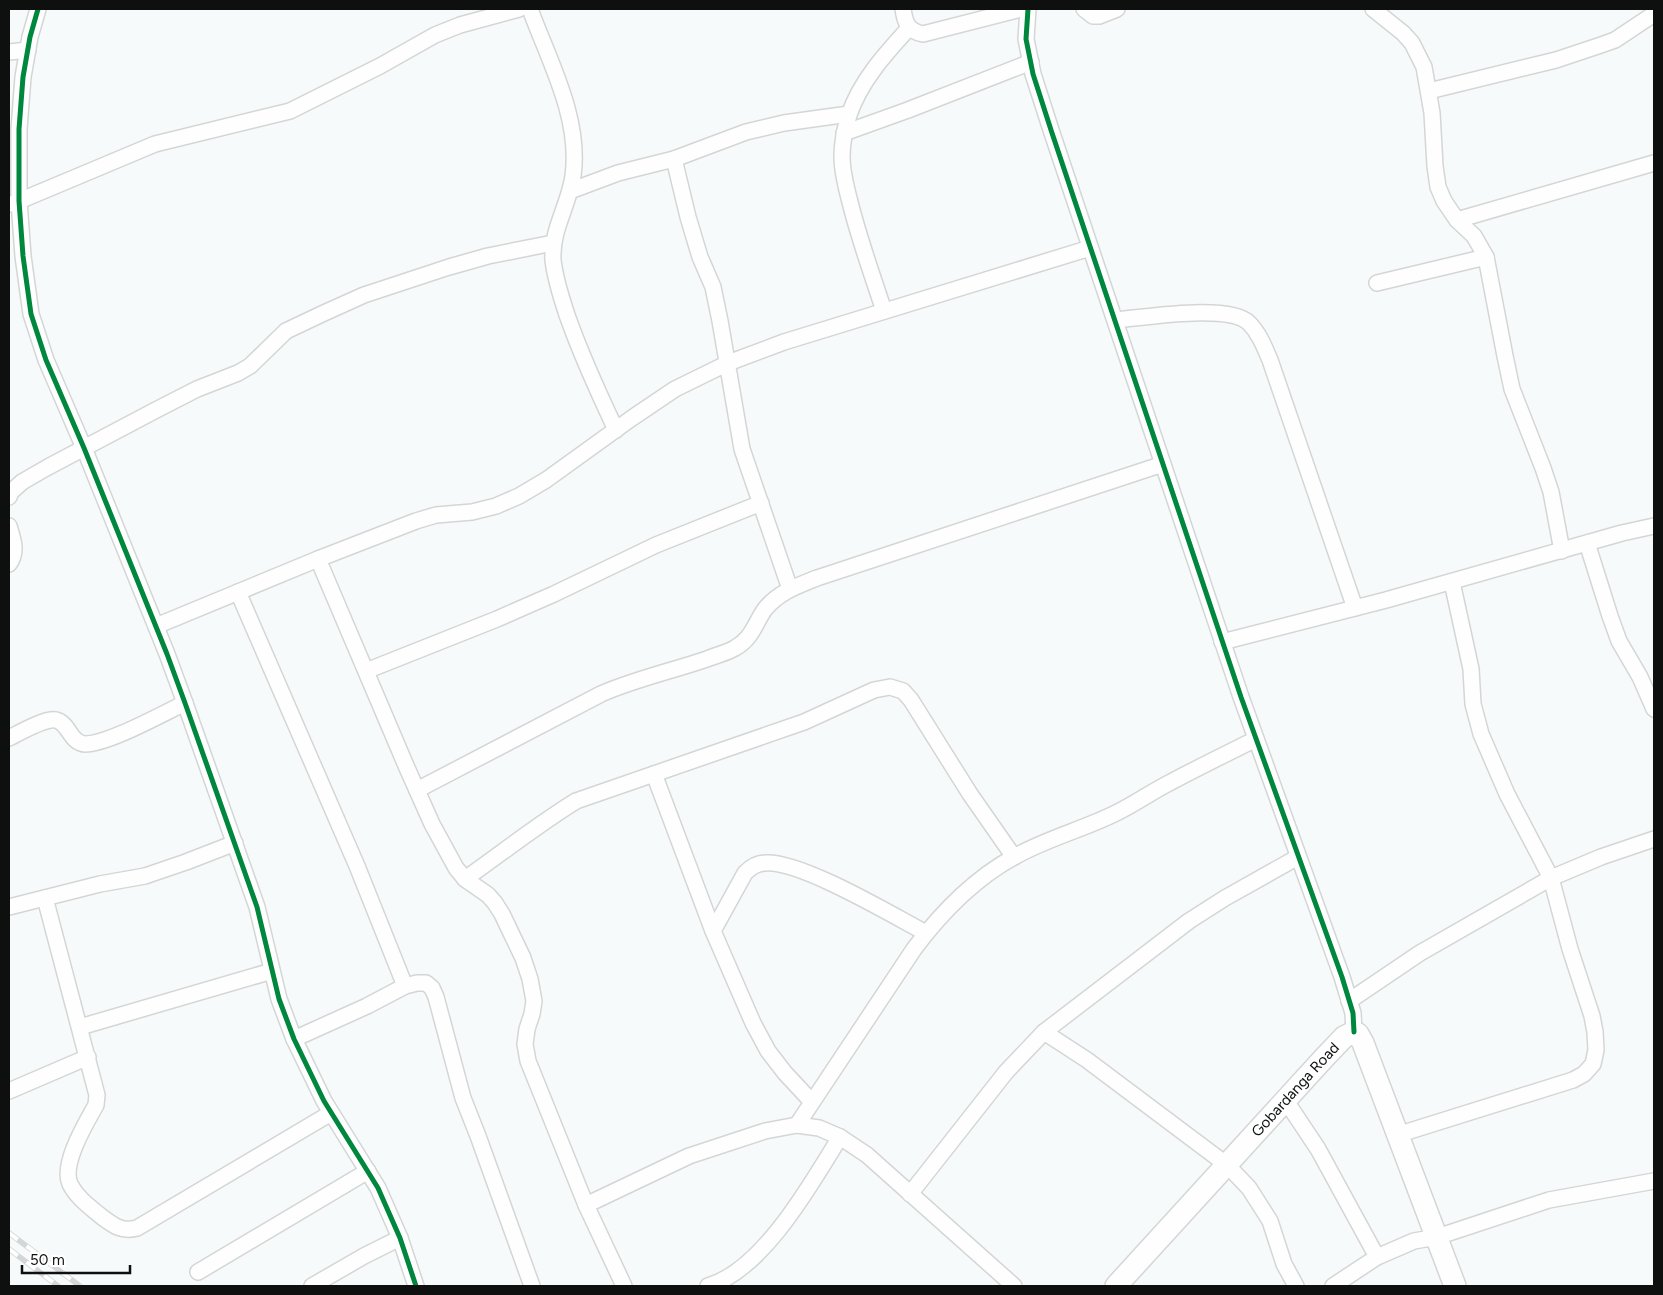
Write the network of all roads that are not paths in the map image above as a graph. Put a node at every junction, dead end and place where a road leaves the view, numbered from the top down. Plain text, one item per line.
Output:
1 (38, 9) edge
2 (519, 9) edge
3 (530, 9) edge
4 (903, 9) edge
5 (1021, 9) edge
6 (1028, 9) edge
7 (1084, 9) edge
8 (1117, 9) edge
9 (1373, 9) edge
10 (1654, 14) edge
11 (909, 28) junction
12 (28, 50) junction
13 (9, 52) edge
14 (1031, 62) junction
15 (1429, 92) junction
16 (849, 114) junction
17 (844, 133) junction
18 (674, 159) junction
19 (1654, 163) edge
20 (570, 191) junction
21 (14, 203) edge
22 (1457, 220) junction
23 (553, 243) junction
24 (1090, 248) junction
25 (1486, 257) junction
26 (1377, 282) dead end
27 (884, 311) junction
28 (1115, 320) junction
29 (728, 363) junction
30 (616, 430) junction
31 (84, 448) junction
32 (1163, 464) junction
33 (9, 497) edge
34 (761, 503) junction
35 (9, 526) edge
36 (1654, 526) edge
37 (1587, 543) junction
38 (1562, 550) junction
39 (318, 559) junction
40 (9, 564) edge
41 (1452, 582) junction
42 (790, 588) junction
43 (238, 592) junction
44 (1355, 608) junction
45 (156, 626) junction
46 (1222, 642) junction
47 (366, 671) junction
48 (185, 703) junction
49 (1654, 709) edge
50 (9, 738) edge
51 (1256, 739) junction
52 (654, 774) junction
53 (417, 790) junction
54 (1654, 839) edge
55 (235, 843) junction
56 (1014, 856) junction
57 (1298, 857) junction
58 (1550, 878) junction
59 (465, 879) junction
60 (45, 898) junction
61 (9, 907) edge
62 (713, 931) junction
63 (926, 933) junction
64 (272, 971) junction
65 (405, 986) junction
66 (1350, 1001) junction
67 (80, 1027) junction
68 (1044, 1032) junction
69 (1354, 1032) junction
70 (294, 1039) junction
71 (88, 1057) junction
72 (9, 1091) edge
73 (1286, 1101) junction
74 (812, 1102) junction
75 (331, 1113) junction
76 (796, 1125) junction
77 (1397, 1135) junction
78 (840, 1137) junction
79 (1227, 1165) junction
80 (368, 1171) junction
81 (1654, 1181) edge
82 (910, 1194) junction
83 (586, 1204) junction
84 (1437, 1237) junction
85 (400, 1238) junction
86 (1377, 1256) junction
87 (198, 1272) dead end
88 (312, 1286) edge
89 (416, 1286) edge
90 (532, 1286) edge
91 (624, 1286) edge
92 (708, 1286) edge
93 (1014, 1286) edge
94 (1116, 1286) edge
95 (1296, 1286) edge
96 (1333, 1286) edge
97 (1455, 1286) edge

1 - 12 street
2 - 21 street
3 - 20 street
4 - 11 street
5 - 11 street
6 - 14 street
7 - 8 street
9 - 15 street
10 - 15 street
11 - 16 street
12 - 13 street
12 - 21 street
14 - 17 street
14 - 24 street
15 - 22 street
16 - 17 street
16 - 18 street
17 - 27 street
18 - 20 street
18 - 29 street
19 - 22 street
20 - 23 street
21 - 31 street
22 - 25 street
23 - 30 street
23 - 31 street
24 - 27 street
24 - 28 street
25 - 26 street
25 - 38 street
27 - 29 street
28 - 32 street
28 - 44 street
29 - 30 street
29 - 34 street
30 - 39 street
31 - 33 street
31 - 45 street
32 - 42 street
32 - 46 street
34 - 42 street
34 - 47 street
35 - 40 street
36 - 37 street
37 - 38 street
37 - 49 street
38 - 41 street
39 - 43 street
39 - 47 street
41 - 44 street
41 - 58 street
42 - 53 street
43 - 45 street
43 - 65 street
44 - 46 street
45 - 48 street
46 - 51 street
47 - 53 street
48 - 50 street
48 - 55 street
51 - 56 street
51 - 57 street
52 - 56 street
52 - 59 street
52 - 62 street
53 - 59 street
54 - 58 street
55 - 60 street
55 - 64 street
56 - 63 street
57 - 66 street
57 - 68 street
58 - 66 street
58 - 77 street
59 - 83 street
60 - 61 street
60 - 67 street
62 - 63 street
62 - 74 street
63 - 74 street
64 - 67 street
64 - 70 street
65 - 70 street
65 - 90 street
66 - 69 street
67 - 71 street
68 - 79 street
68 - 82 street
69 - 73 main road, Gobardanga Road
69 - 77 main road, Gobardanga Road
70 - 75 street
71 - 72 street
71 - 75 street
73 - 79 main road, Gobardanga Road
73 - 86 street
74 - 76 street
75 - 80 street
76 - 78 street
76 - 83 street
77 - 84 main road, Gobardanga Road
78 - 82 street
78 - 92 street
79 - 94 main road, Gobardanga Road
79 - 95 street
80 - 85 street
80 - 87 street
81 - 84 street
82 - 93 street
83 - 91 street
84 - 86 street
84 - 97 main road, Gobardanga Road
85 - 88 street
85 - 89 street
86 - 96 street

